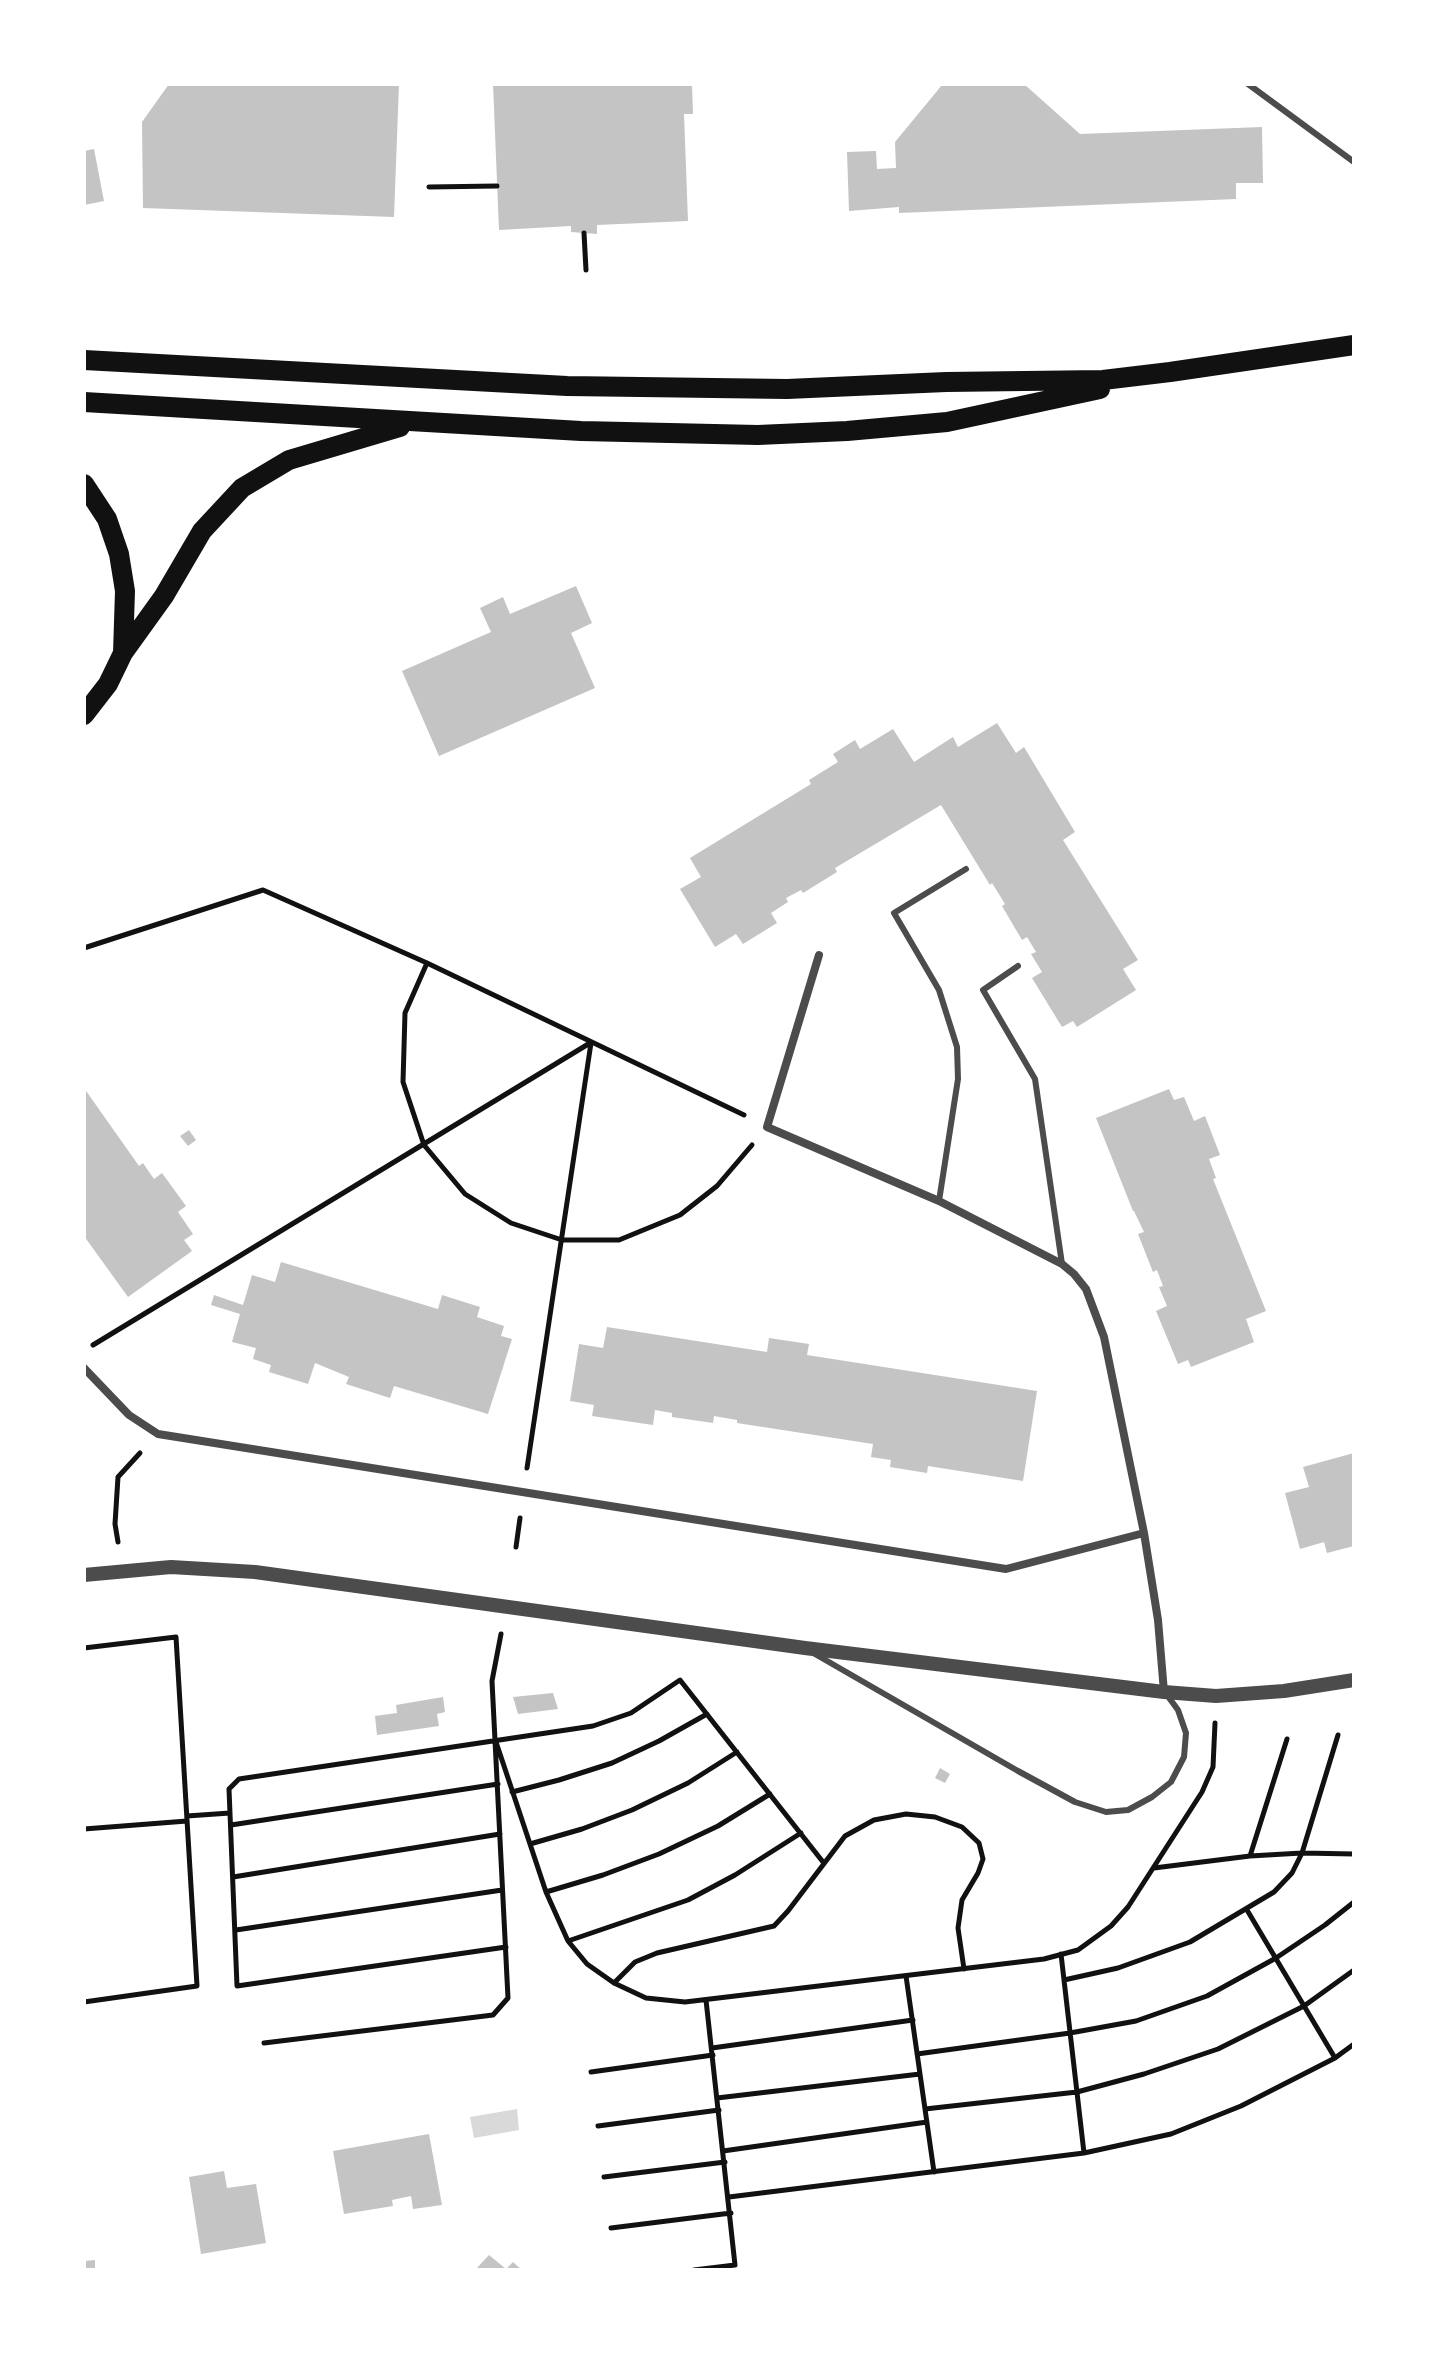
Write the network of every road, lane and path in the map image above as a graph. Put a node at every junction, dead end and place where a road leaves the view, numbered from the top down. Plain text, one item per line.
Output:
1 (1248, 84) edge
2 (1354, 162) edge
3 (497, 186) dead end
4 (429, 187) dead end
5 (584, 233) dead end
6 (586, 270) dead end
7 (1354, 345) edge
8 (84, 348) edge
9 (84, 360) edge
10 (119, 362) junction
11 (1170, 372) junction
12 (84, 402) edge
13 (415, 422) junction
14 (84, 484) edge
15 (123, 653) junction
16 (84, 715) edge
17 (966, 869) dead end
18 (84, 948) edge
19 (819, 955) dead end
20 (427, 963) junction
21 (1018, 966) dead end
22 (591, 1042) junction
23 (767, 1127) junction
24 (424, 1145) junction
25 (939, 1201) junction
26 (562, 1240) junction
27 (1062, 1264) junction
28 (84, 1351) edge
29 (84, 1368) edge
30 (118, 1477) dead end
31 (524, 1493) junction
32 (1144, 1533) junction
33 (516, 1547) dead end
34 (119, 1551) dead end
35 (84, 1575) edge
36 (507, 1606) junction
37 (84, 1648) edge
38 (805, 1648) junction
39 (1354, 1680) edge
40 (1164, 1692) junction
41 (1216, 1696) junction
42 (707, 1714) junction
43 (1338, 1735) dead end
44 (495, 1739) junction
45 (1287, 1739) dead end
46 (737, 1752) junction
47 (498, 1784) junction
48 (512, 1792) junction
49 (770, 1794) junction
50 (230, 1813) junction
51 (187, 1819) junction
52 (231, 1825) junction
53 (84, 1829) edge
54 (801, 1833) junction
55 (500, 1834) junction
56 (530, 1844) junction
57 (1302, 1853) junction
58 (1354, 1853) edge
59 (1250, 1856) junction
60 (823, 1862) junction
61 (1154, 1868) junction
62 (233, 1877) junction
63 (502, 1890) junction
64 (546, 1892) junction
65 (1354, 1902) edge
66 (1247, 1910) junction
67 (236, 1930) junction
68 (568, 1941) junction
69 (506, 1947) junction
70 (1061, 1954) junction
71 (1276, 1958) junction
72 (964, 1969) junction
73 (1354, 1970) edge
74 (906, 1976) junction
75 (1064, 1980) junction
76 (614, 1983) junction
77 (706, 2000) junction
78 (84, 2002) edge
79 (1304, 2006) junction
80 (913, 2020) junction
81 (1070, 2033) junction
82 (264, 2043) dead end
83 (1354, 2044) edge
84 (712, 2052) junction
85 (917, 2054) junction
86 (1335, 2058) junction
87 (591, 2072) dead end
88 (920, 2074) junction
89 (1077, 2092) junction
90 (717, 2098) junction
91 (925, 2109) junction
92 (719, 2110) junction
93 (927, 2122) junction
94 (598, 2126) dead end
95 (723, 2151) junction
96 (1084, 2153) junction
97 (725, 2162) junction
98 (934, 2172) junction
99 (604, 2177) dead end
100 (729, 2197) junction
101 (731, 2213) junction
102 (611, 2228) dead end
103 (694, 2270) edge

1 - 2 lane
3 - 4 path
5 - 6 path
7 - 11 main road
8 - 10 main road
9 - 10 main road
10 - 11 main road
11 - 13 main road
12 - 13 main road
13 - 15 main road
14 - 15 main road
15 - 16 main road
17 - 25 lane
18 - 20 path
19 - 23 street
20 - 22 path
20 - 24 path
21 - 27 lane
22 - 23 path
22 - 24 path
22 - 26 path
23 - 25 street
23 - 26 path
24 - 26 path
24 - 28 path
25 - 27 street
26 - 31 path
27 - 32 street
29 - 31 street
30 - 34 path
31 - 32 street
31 - 33 path
32 - 40 street
35 - 36 street
36 - 38 street
36 - 44 path
37 - 51 path
38 - 40 street
38 - 40 lane
39 - 41 street
40 - 41 street
41 - 61 path
42 - 44 path
42 - 46 path
42 - 48 path
43 - 57 path
44 - 47 path
44 - 48 path
44 - 50 path
45 - 59 path
46 - 49 path
46 - 56 path
47 - 52 path
47 - 55 path
48 - 56 path
49 - 54 path
49 - 64 path
50 - 51 path
50 - 52 path
51 - 53 path
51 - 78 path
52 - 62 path
54 - 60 path
54 - 68 path
55 - 62 path
55 - 63 path
56 - 64 path
57 - 58 path
57 - 59 path
57 - 66 path
59 - 61 path
60 - 72 path
60 - 76 path
61 - 70 path
62 - 67 path
63 - 67 path
63 - 69 path
64 - 68 path
65 - 71 path
66 - 71 path
66 - 75 path
67 - 69 path
68 - 76 path
69 - 82 path
70 - 72 path
70 - 75 path
71 - 79 path
71 - 81 path
72 - 74 path
73 - 79 path
74 - 77 path
74 - 80 path
75 - 81 path
76 - 77 path
77 - 84 path
79 - 86 path
79 - 89 path
80 - 84 path
80 - 85 path
81 - 85 path
81 - 89 path
83 - 86 path
84 - 87 path
84 - 90 path
85 - 88 path
86 - 96 path
88 - 90 path
88 - 91 path
89 - 91 path
89 - 96 path
90 - 92 path
91 - 93 path
92 - 94 path
92 - 95 path
93 - 95 path
93 - 98 path
95 - 97 path
96 - 98 path
97 - 99 path
97 - 100 path
98 - 100 path
100 - 101 path
101 - 102 path
101 - 103 path

